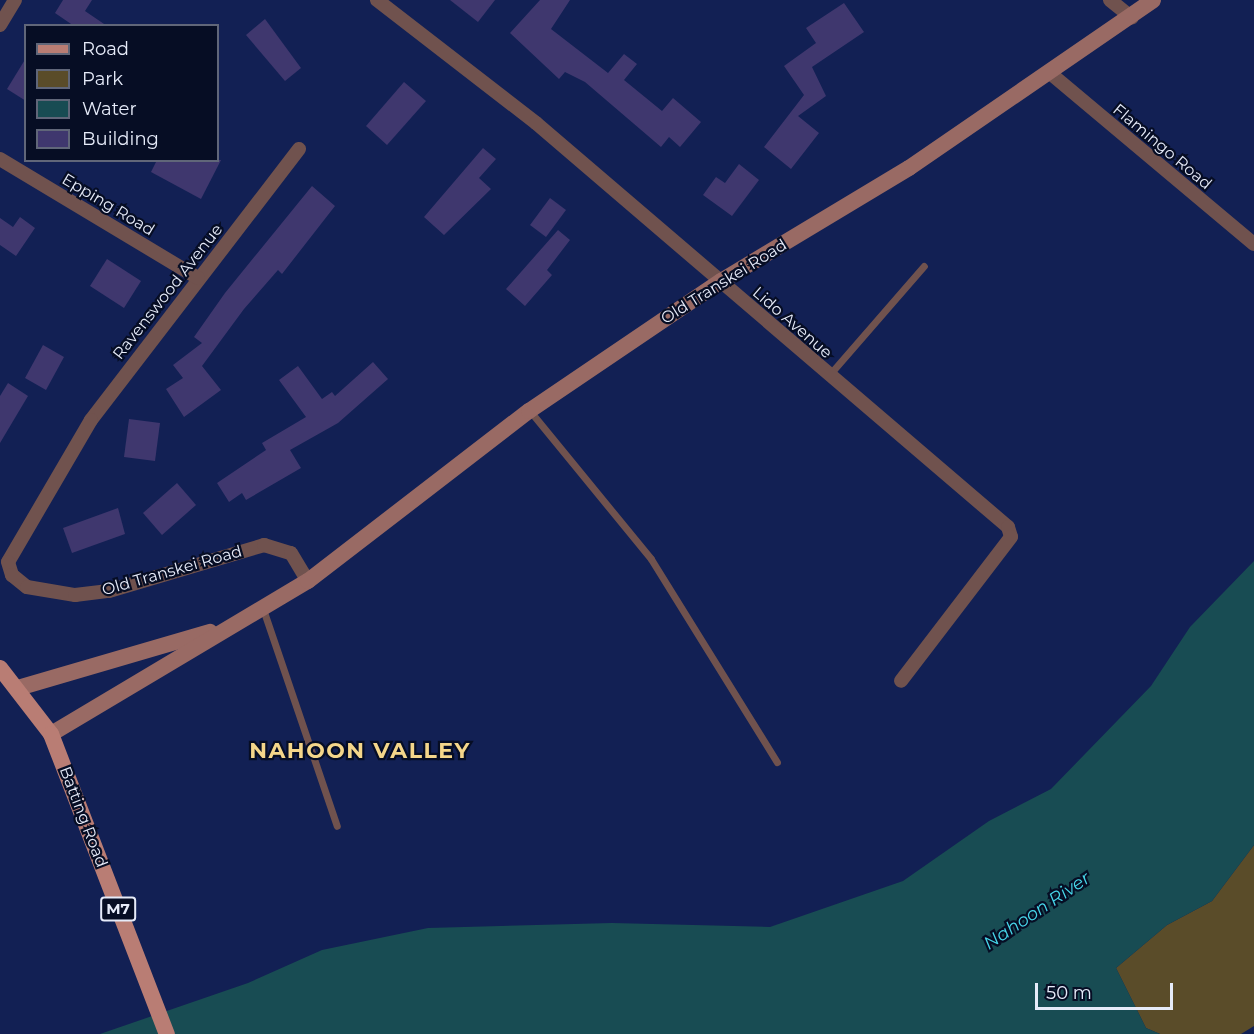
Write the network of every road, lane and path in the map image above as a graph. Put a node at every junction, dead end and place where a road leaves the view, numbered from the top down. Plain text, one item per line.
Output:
1 (15, 0) edge
2 (377, 0) edge
3 (1110, 0) edge
4 (1153, 0) edge
5 (1132, 18) junction
6 (0, 25) edge
7 (1050, 73) junction
8 (299, 149) dead end
9 (0, 159) edge
10 (1254, 244) edge
11 (924, 266) dead end
12 (198, 278) junction
13 (721, 280) junction
14 (828, 376) junction
15 (529, 411) junction
16 (68, 459) joint
17 (308, 581) junction
18 (263, 609) junction
19 (232, 626) junction
20 (0, 668) edge
21 (901, 681) dead end
22 (18, 688) junction
23 (51, 734) junction
24 (777, 762) dead end
25 (337, 826) dead end
26 (167, 1034) edge

1 - 6 street
2 - 13 street, Lido Avenue
3 - 5 street
4 - 5 main road, Old Transkei Road
5 - 7 main road, Old Transkei Road
7 - 10 street, Flamingo Road
7 - 13 main road, Old Transkei Road
8 - 12 street, Ravenswood Avenue
9 - 12 street, Epping Road
11 - 14 lane
12 - 16 street, Ravenswood Avenue
13 - 14 street, Lido Avenue
13 - 15 main road, Old Transkei Road
14 - 21 street, Lido Avenue
15 - 17 main road, Old Transkei Road
15 - 24 lane
16 - 17 street, Old Transkei Road
17 - 18 main road, Old Transkei Road
18 - 19 main road, Old Transkei Road
18 - 25 lane
19 - 22 main road, Old Transkei Road
19 - 23 main road, Old Transkei Road
20 - 22 main road
22 - 23 main road
23 - 26 main road, Batting Road / M7

